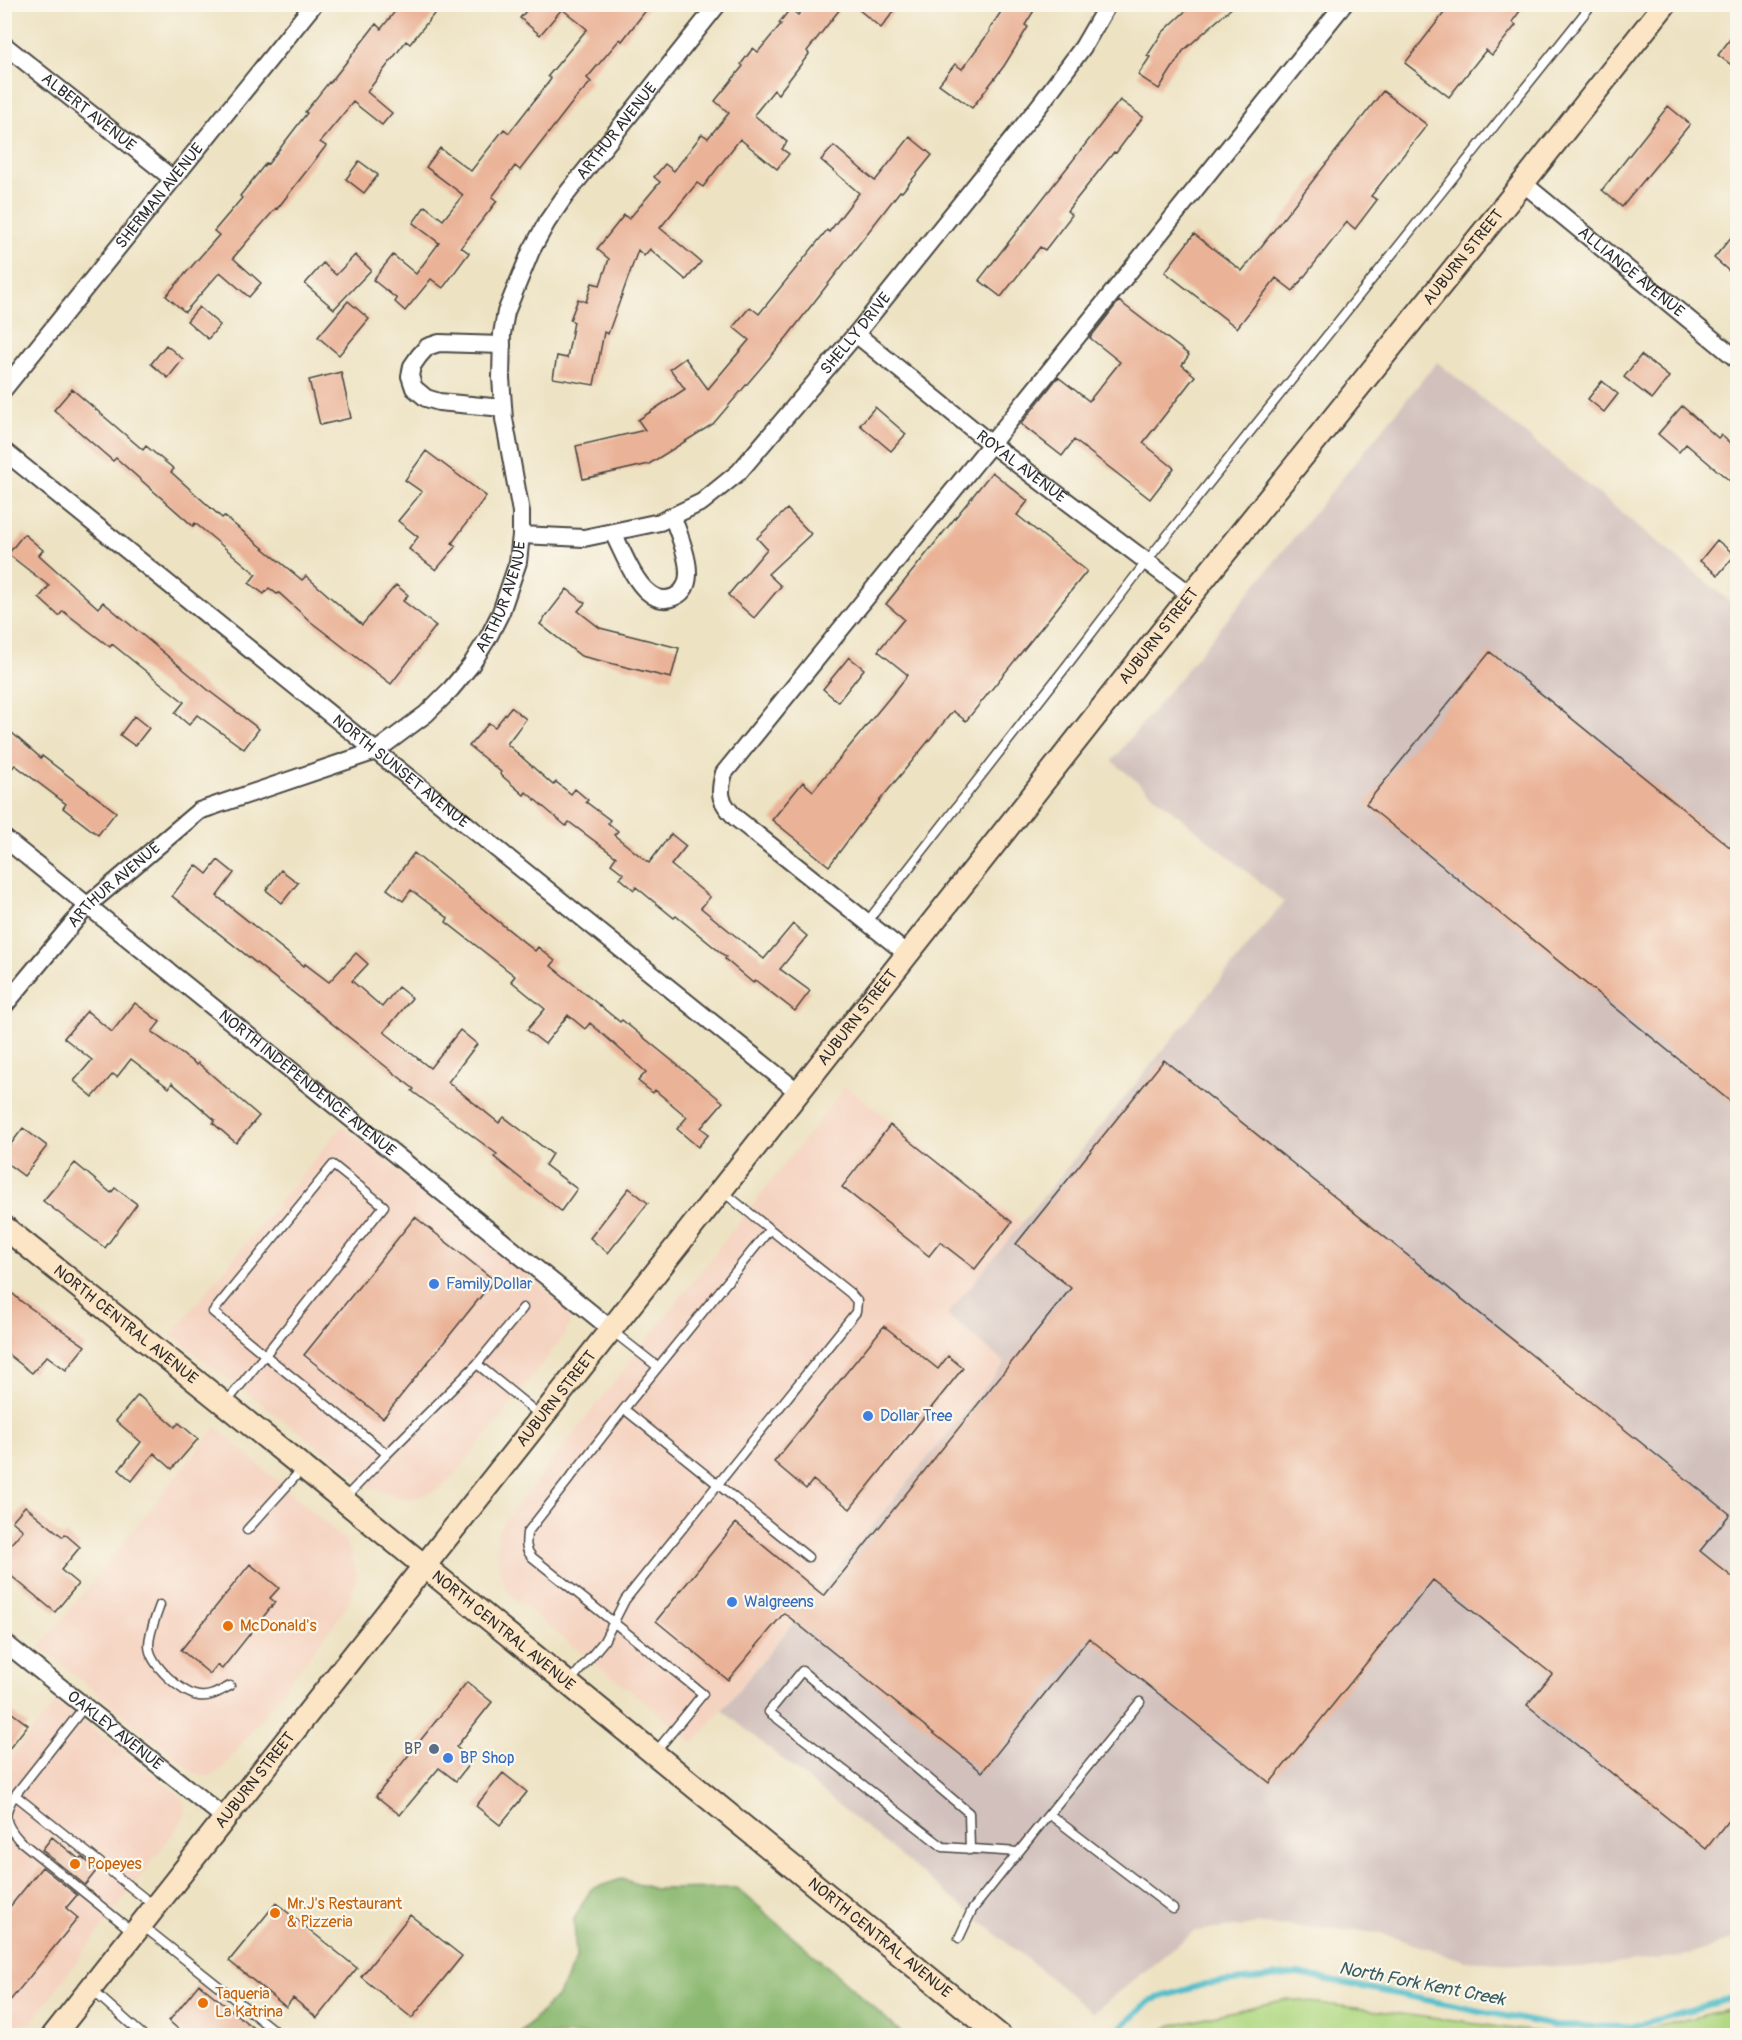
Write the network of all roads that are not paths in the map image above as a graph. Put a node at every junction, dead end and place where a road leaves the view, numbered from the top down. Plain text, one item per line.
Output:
1 (314, 4) edge
2 (718, 4) edge
3 (1108, 4) edge
4 (1344, 4) edge
5 (1593, 4) edge
6 (1665, 4) edge
7 (4, 45) edge
8 (173, 179) junction
9 (1524, 183) junction
10 (856, 334) junction
11 (502, 345) junction
12 (1737, 360) edge
13 (4, 389) edge
14 (503, 408) junction
15 (991, 444) junction
16 (4, 451) edge
17 (673, 517) junction
18 (613, 533) junction
19 (521, 535) junction
20 (1146, 562) junction
21 (1191, 596) junction
22 (376, 751) junction
23 (4, 838) edge
24 (88, 905) junction
25 (867, 922) junction
26 (907, 954) junction
27 (4, 1006) edge
28 (798, 1092) junction
29 (721, 1190) junction
30 (4, 1227) edge
31 (770, 1229) junction
32 (523, 1308) dead end
33 (611, 1329) junction
34 (265, 1355) junction
35 (477, 1364) junction
36 (658, 1367) junction
37 (225, 1404) junction
38 (624, 1409) junction
39 (542, 1417) junction
40 (387, 1454) junction
41 (303, 1467) junction
42 (717, 1483) junction
43 (343, 1500) junction
44 (247, 1530) dead end
45 (808, 1557) dead end
46 (425, 1566) junction
47 (160, 1605) dead end
48 (613, 1621) junction
49 (4, 1642) edge
50 (568, 1684) junction
51 (230, 1686) dead end
52 (1140, 1702) dead end
53 (86, 1706) junction
54 (654, 1754) junction
55 (15, 1795) junction
56 (1049, 1814) junction
57 (226, 1819) junction
58 (970, 1850) junction
59 (1018, 1852) junction
60 (156, 1907) junction
61 (1173, 1909) dead end
62 (138, 1929) junction
63 (959, 1938) dead end
64 (91, 1988) junction
65 (53, 2036) edge
66 (144, 2036) edge
67 (281, 2036) edge
68 (1000, 2036) edge

1 - 8 street, SHERMAN AVENUE
2 - 11 street, ARTHUR AVENUE
3 - 10 street, SHELLY DRIVE
4 - 15 street
5 - 20 lane
6 - 9 main road, AUBURN STREET
7 - 8 street, ALBERT AVENUE
8 - 13 street, SHERMAN AVENUE
9 - 12 street, ALLIANCE AVENUE
9 - 21 main road, AUBURN STREET
10 - 15 street, ROYAL AVENUE
10 - 17 street, SHELLY DRIVE
11 - 14 street, ARTHUR AVENUE
11 - 14 street
14 - 19 street, ARTHUR AVENUE
15 - 20 street, ROYAL AVENUE
15 - 25 street
16 - 22 street, NORTH SUNSET AVENUE
17 - 18 street, SHELLY DRIVE
17 - 18 street
18 - 19 street, SHELLY DRIVE
19 - 22 street, ARTHUR AVENUE
20 - 21 street, ROYAL AVENUE
20 - 25 lane
21 - 26 main road, AUBURN STREET
22 - 24 street, ARTHUR AVENUE
22 - 28 street, NORTH SUNSET AVENUE
23 - 24 street, NORTH INDEPENDENCE AVENUE
24 - 27 street, ARTHUR AVENUE
24 - 33 street, NORTH INDEPENDENCE AVENUE
25 - 26 street
26 - 28 main road, AUBURN STREET
28 - 29 main road, AUBURN STREET
29 - 31 lane
29 - 33 main road, AUBURN STREET
30 - 37 main road, NORTH CENTRAL AVENUE
31 - 36 lane
31 - 42 lane
32 - 35 lane
33 - 36 lane
33 - 39 main road, AUBURN STREET
34 - 34 lane
34 - 37 lane
34 - 40 lane
35 - 39 lane
35 - 40 lane
36 - 38 lane
37 - 41 main road, NORTH CENTRAL AVENUE
38 - 42 lane
38 - 48 lane
39 - 46 main road, AUBURN STREET
40 - 43 lane
41 - 43 main road, NORTH CENTRAL AVENUE
41 - 44 lane
42 - 45 lane
42 - 48 lane
43 - 46 main road, NORTH CENTRAL AVENUE
46 - 50 main road, NORTH CENTRAL AVENUE
46 - 57 main road, AUBURN STREET
47 - 51 lane
48 - 50 lane
48 - 54 lane
49 - 53 street, OAKLEY AVENUE
50 - 54 main road, NORTH CENTRAL AVENUE
52 - 56 lane
53 - 55 lane
53 - 57 street, OAKLEY AVENUE
54 - 68 main road, NORTH CENTRAL AVENUE
55 - 60 lane
55 - 62 lane
56 - 59 lane
56 - 61 lane
57 - 60 main road, AUBURN STREET
58 - 58 lane
58 - 59 lane
59 - 63 lane
60 - 62 main road, AUBURN STREET
62 - 64 main road, AUBURN STREET
62 - 67 lane
64 - 65 main road, AUBURN STREET
64 - 66 lane

